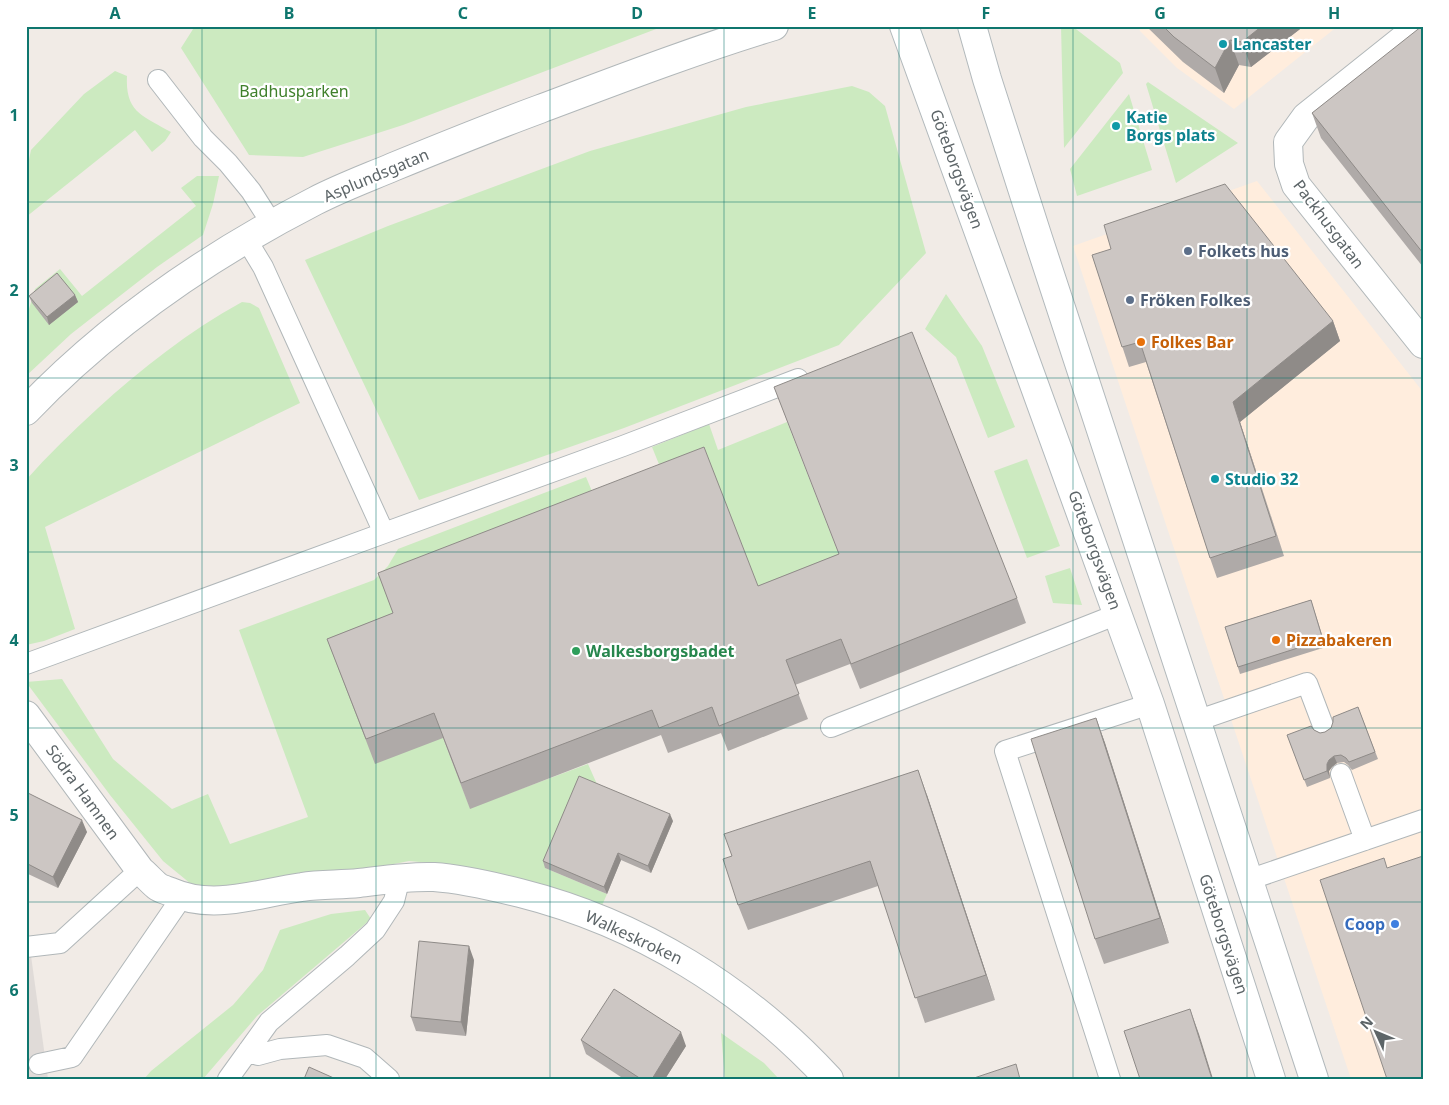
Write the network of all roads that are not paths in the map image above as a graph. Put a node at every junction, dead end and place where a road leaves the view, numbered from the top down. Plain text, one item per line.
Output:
1 (774, 26) edge
2 (904, 26) edge
3 (972, 26) edge
4 (1420, 26) edge
5 (158, 80) dead end
6 (272, 224) junction
7 (246, 239) junction
8 (1423, 344) edge
9 (798, 379) edge
10 (26, 412) edge
11 (384, 533) junction
12 (1118, 614) junction
13 (26, 664) edge
14 (1150, 704) junction
15 (26, 715) edge
16 (1196, 721) junction
17 (831, 727) dead end
18 (1324, 728) dead end
19 (1341, 774) dead end
20 (1423, 820) edge
21 (1365, 840) junction
22 (140, 870) junction
23 (400, 877) junction
24 (1248, 880) junction
25 (182, 897) junction
26 (26, 947) edge
27 (248, 1051) junction
28 (39, 1064) dead end
29 (228, 1079) edge
30 (389, 1079) edge
31 (829, 1079) edge
32 (1110, 1079) edge
33 (1271, 1079) edge
34 (1314, 1079) edge

1 - 6 street, Asplundsgatan
2 - 12 street, Göteborgsvägen
3 - 16 street
4 - 8 street, Packhusgatan
5 - 6 lane
6 - 7 street, Asplundsgatan
7 - 10 street, Asplundsgatan
7 - 11 lane
9 - 11 lane
11 - 13 lane
12 - 14 street, Göteborgsvägen
12 - 17 lane
14 - 32 lane
14 - 33 street, Göteborgsvägen
15 - 22 street, Södra Hamnen
16 - 18 lane
16 - 24 street
19 - 21 lane
20 - 21 lane
21 - 24 lane
22 - 25 street, Walkeskroken
22 - 26 lane
23 - 25 street, Walkeskroken
23 - 27 lane
23 - 31 street, Walkeskroken
24 - 34 street
25 - 28 lane
27 - 29 lane
27 - 30 lane

